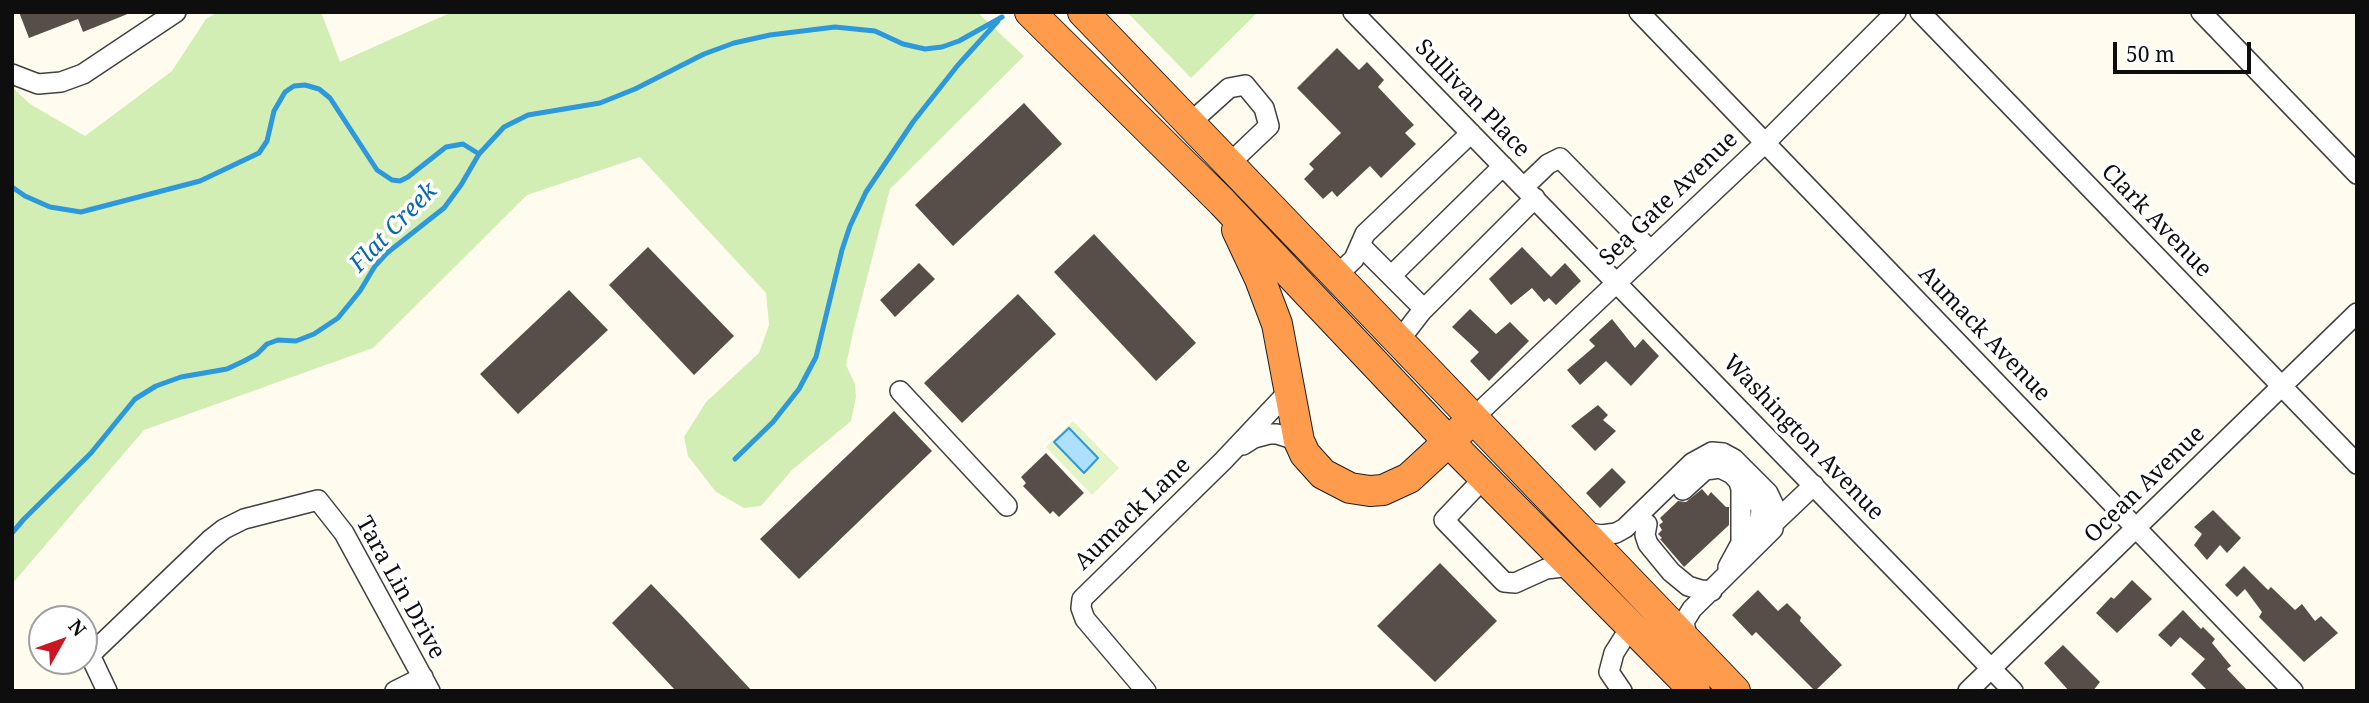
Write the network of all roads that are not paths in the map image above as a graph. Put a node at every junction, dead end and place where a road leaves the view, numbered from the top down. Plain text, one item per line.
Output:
1 (176, 12) edge
2 (1083, 12) edge
3 (1353, 12) edge
4 (1639, 12) edge
5 (1896, 12) edge
6 (1920, 12) edge
7 (2201, 12) edge
8 (1038, 20) edge
9 (12, 74) edge
10 (1190, 123) junction
11 (1471, 133) junction
12 (1765, 143) junction
13 (1230, 164) junction
14 (1503, 166) junction
15 (2357, 174) edge
16 (1530, 192) junction
17 (1222, 202) junction
18 (1557, 220) joint
19 (1360, 245) junction
20 (1650, 250) junction
21 (1336, 276) junction
22 (1391, 276) junction
23 (1617, 282) junction
24 (1424, 309) junction
25 (2357, 313) edge
26 (1398, 342) junction
27 (2282, 386) junction
28 (1290, 390) junction
29 (900, 391) dead end
30 (1472, 419) junction
31 (1299, 442) junction
32 (1449, 442) junction
33 (1223, 461) junction
34 (2357, 464) edge
35 (1484, 478) junction
36 (1814, 485) junction
37 (1007, 506) dead end
38 (1775, 523) junction
39 (1647, 524) junction
40 (2137, 527) junction
41 (1583, 532) junction
42 (1616, 533) junction
43 (1571, 566) junction
44 (1715, 588) junction
45 (1631, 626) junction
46 (1688, 642) junction
47 (1991, 668) junction
48 (426, 684) edge
49 (107, 691) edge
50 (395, 691) edge
51 (1146, 691) edge
52 (1622, 691) edge
53 (1695, 691) edge
54 (1735, 691) edge
55 (1968, 691) edge
56 (2013, 691) edge
57 (2293, 691) edge

1 - 9 street
2 - 10 highway
3 - 11 street, Sullivan Place
4 - 12 street, Aumack Avenue
5 - 12 street, Sea Gate Avenue
6 - 27 street, Clark Avenue
7 - 15 street
8 - 17 highway
10 - 13 highway
10 - 13 street
11 - 14 street, Sullivan Place
11 - 19 street
12 - 20 street, Sea Gate Avenue
12 - 40 street, Aumack Avenue
13 - 21 highway
14 - 16 street, Sullivan Place
14 - 22 street
16 - 18 street, Sullivan Place
16 - 20 street
16 - 24 street
17 - 28 highway
17 - 32 highway
18 - 23 street, Washington Avenue
19 - 21 street
19 - 22 street
20 - 23 street, Sea Gate Avenue
21 - 26 highway
22 - 24 street
23 - 30 street, Sea Gate Avenue
23 - 36 street, Washington Avenue
24 - 26 street
25 - 27 street, Ocean Avenue
26 - 30 highway
27 - 34 street, Clark Avenue
27 - 40 street, Ocean Avenue
28 - 31 highway
28 - 33 street, Aumack Lane
29 - 37 street
30 - 32 highway
30 - 41 highway
31 - 32 highway
31 - 33 street, Aumack Lane
32 - 35 highway
33 - 51 street, Aumack Lane
35 - 43 highway
35 - 43 street
36 - 38 street
36 - 47 street, Washington Avenue
38 - 42 street
38 - 44 street
39 - 42 street
39 - 44 street
39 - 44 street
40 - 47 street, Ocean Avenue
40 - 57 street, Aumack Avenue
41 - 42 street
41 - 46 highway
43 - 45 highway
44 - 46 street
45 - 52 street
45 - 53 highway
46 - 54 highway
47 - 55 street, Ocean Avenue
47 - 56 street, Washington Avenue
48 - 49 street, Tara Lin Drive
48 - 50 street

